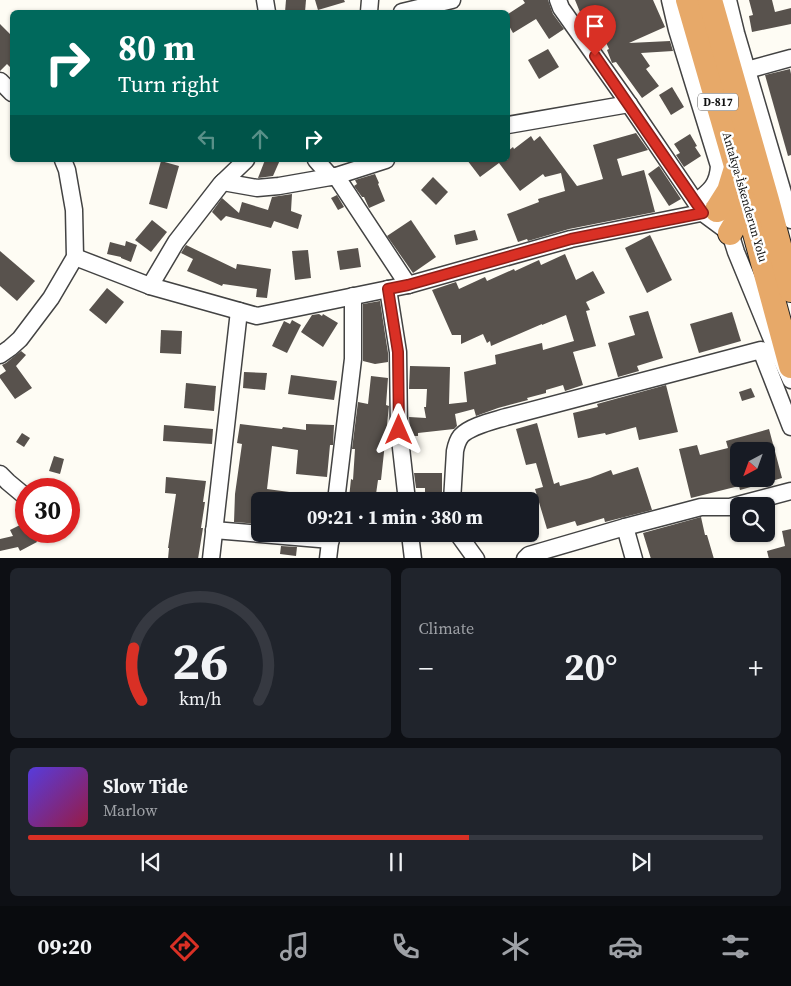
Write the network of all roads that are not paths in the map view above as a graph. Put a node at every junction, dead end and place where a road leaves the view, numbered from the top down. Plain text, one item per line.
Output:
1 (452, 0) edge
2 (558, 0) edge
3 (670, 0) edge
4 (688, 0) edge
5 (710, 0) edge
6 (728, 0) edge
7 (410, 10) edge
8 (791, 58) edge
9 (747, 70) junction
10 (0, 81) edge
11 (10, 91) edge
12 (629, 104) junction
13 (510, 125) edge
14 (64, 162) edge
15 (244, 162) edge
16 (318, 162) edge
17 (380, 162) edge
18 (736, 168) junction
19 (334, 176) junction
20 (223, 182) junction
21 (757, 202) junction
22 (705, 208) junction
23 (791, 220) edge
24 (730, 233) junction
25 (75, 257) junction
26 (408, 285) junction
27 (150, 286) junction
28 (388, 289) junction
29 (791, 290) edge
30 (353, 296) junction
31 (239, 311) junction
32 (0, 355) edge
33 (791, 366) edge
34 (791, 380) edge
35 (791, 427) edge
36 (0, 474) edge
37 (15, 488) edge
38 (791, 491) edge
39 (337, 492) edge
40 (406, 492) edge
41 (452, 492) edge
42 (625, 527) junction
43 (214, 530) junction
44 (251, 532) edge
45 (330, 542) edge
46 (411, 542) edge
47 (464, 542) edge
48 (211, 558) edge
49 (328, 558) edge
50 (413, 558) edge
51 (476, 558) edge
52 (525, 558) edge
53 (634, 558) edge

1 - 7 street
2 - 12 street
3 - 22 street
4 - 18 highway, Antakya-İskenderun Yolu / D-817
5 - 21 highway, Antakya-İskenderun Yolu / D-817
6 - 9 street
8 - 9 street
9 - 23 street
10 - 11 street
12 - 13 street
12 - 22 street
14 - 25 street
15 - 20 street
16 - 19 street
17 - 19 street
18 - 21 highway, Antakya-İskenderun Yolu / D-817
18 - 22 highway
19 - 20 street
19 - 26 street
20 - 27 street
21 - 22 street
21 - 24 highway
21 - 29 highway, Antakya-İskenderun Yolu / D-817
21 - 33 highway, Antakya-İskenderun Yolu / D-817
22 - 24 street
22 - 26 street
24 - 34 street
25 - 27 street
25 - 32 street
26 - 28 street
27 - 31 street
28 - 30 street
28 - 40 street
30 - 31 street
30 - 39 street
31 - 43 street
35 - 41 street
36 - 37 street
38 - 42 street
42 - 52 street
42 - 53 street
43 - 44 street
43 - 48 street
45 - 49 street
46 - 50 street
47 - 51 street

